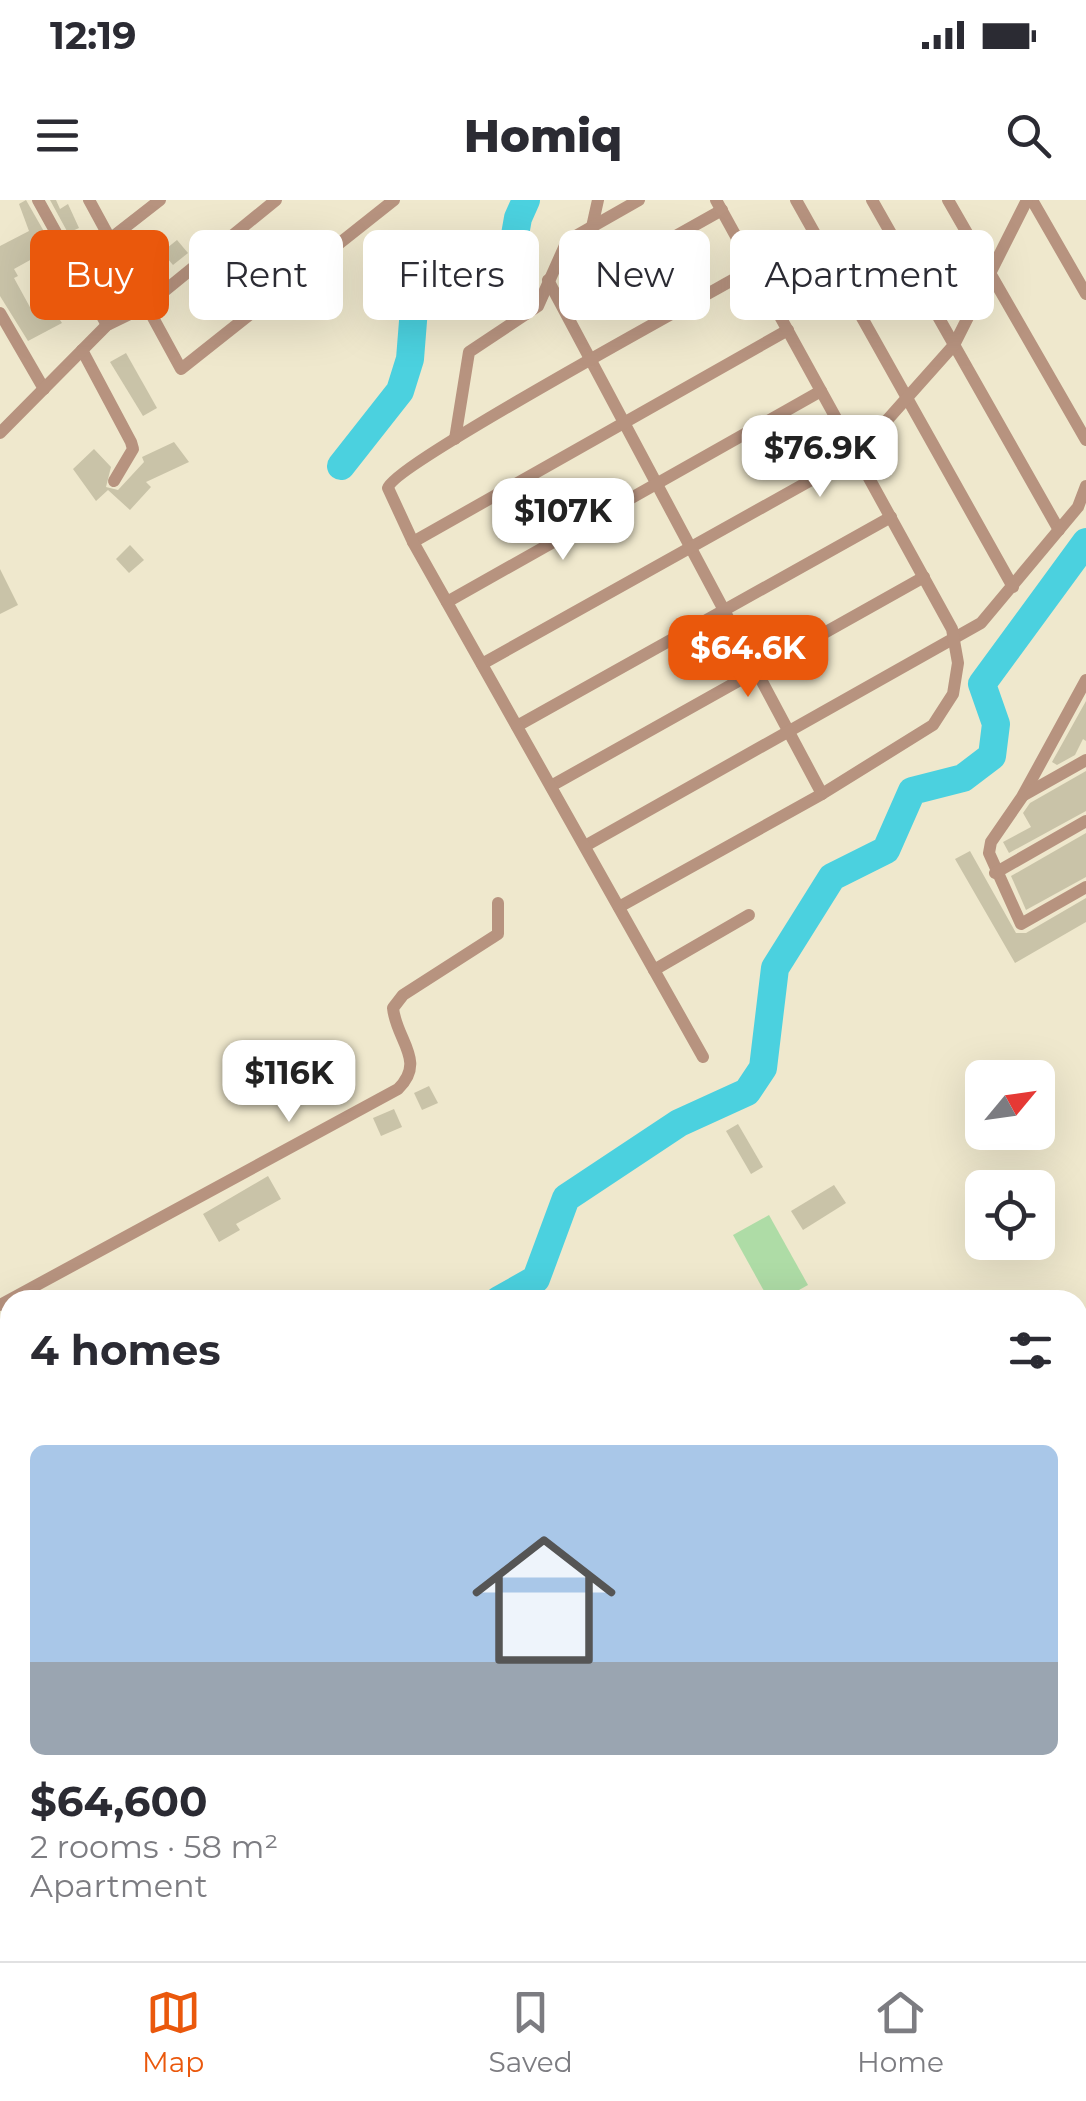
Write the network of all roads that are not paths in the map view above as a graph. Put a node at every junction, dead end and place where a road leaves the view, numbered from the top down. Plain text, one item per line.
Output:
1 (38, 200) edge
2 (89, 200) edge
3 (160, 200) edge
4 (276, 200) edge
5 (394, 200) edge
6 (598, 200) edge
7 (639, 200) edge
8 (796, 200) edge
9 (872, 200) edge
10 (948, 200) edge
11 (1029, 200) edge
12 (719, 205) edge
13 (592, 227) junction
14 (105, 230) edge
15 (122, 230) edge
16 (678, 230) edge
17 (733, 230) edge
18 (965, 230) edge
19 (994, 263) edge
20 (1086, 268) edge
21 (548, 280) junction
22 (994, 281) edge
23 (730, 282) edge
24 (169, 287) edge
25 (1083, 288) edge
26 (559, 299) edge
27 (0, 313) edge
28 (117, 320) edge
29 (154, 320) edge
30 (570, 320) edge
31 (783, 320) edge
32 (966, 320) edge
33 (107, 325) junction
34 (788, 330) junction
35 (954, 345) junction
36 (82, 350) junction
37 (592, 360) junction
38 (44, 389) junction
39 (822, 391) junction
40 (906, 400) junction
41 (627, 424) junction
42 (0, 434) edge
43 (455, 439) junction
44 (1086, 440) edge
45 (856, 455) junction
46 (114, 481) dead end
47 (659, 486) junction
48 (1086, 486) edge
49 (891, 517) junction
50 (1058, 530) junction
51 (413, 542) junction
52 (690, 548) junction
53 (924, 577) junction
54 (1012, 587) junction
55 (447, 602) junction
56 (722, 611) junction
57 (954, 640) junction
58 (482, 664) junction
59 (755, 671) junction
60 (1086, 680) edge
61 (517, 726) junction
62 (788, 732) junction
63 (1086, 760) edge
64 (550, 786) junction
65 (822, 794) junction
66 (1022, 797) junction
67 (1086, 822) edge
68 (584, 846) junction
69 (994, 873) junction
70 (1086, 887) edge
71 (498, 903) dead end
72 (619, 907) junction
73 (748, 915) dead end
74 (654, 970) junction
75 (703, 1056) dead end
76 (26, 1290) edge

1 - 33 street
2 - 14 street
3 - 15 street
4 - 24 street
5 - 29 street
6 - 13 street
7 - 13 street
8 - 40 street
9 - 35 street
10 - 18 street
11 - 19 street
11 - 25 street
12 - 16 street
12 - 17 street
13 - 21 street
20 - 25 street
21 - 26 street
21 - 43 street
22 - 44 street
23 - 37 street
27 - 38 street
28 - 33 street
30 - 37 street
31 - 34 street
32 - 35 street
33 - 36 street
34 - 39 street
34 - 41 street
35 - 40 street
35 - 50 street
36 - 38 street
36 - 46 street
37 - 41 street
37 - 43 street
38 - 42 street
39 - 45 street
39 - 47 street
40 - 45 street
40 - 54 street
41 - 47 street
41 - 51 street
43 - 51 street
45 - 49 street
45 - 52 street
47 - 52 street
47 - 55 street
48 - 50 street
49 - 53 street
49 - 56 street
50 - 54 street
51 - 55 street
52 - 56 street
52 - 58 street
53 - 57 street
53 - 59 street
54 - 57 street
55 - 58 street
56 - 59 street
56 - 61 street
57 - 62 street
57 - 65 street
58 - 61 street
59 - 62 street
59 - 64 street
60 - 66 street
61 - 64 street
62 - 65 street
62 - 68 street
63 - 66 street
64 - 68 street
65 - 72 street
66 - 69 street
67 - 69 street
68 - 72 street
69 - 70 street
71 - 76 street
72 - 74 street
73 - 74 street
74 - 75 street

